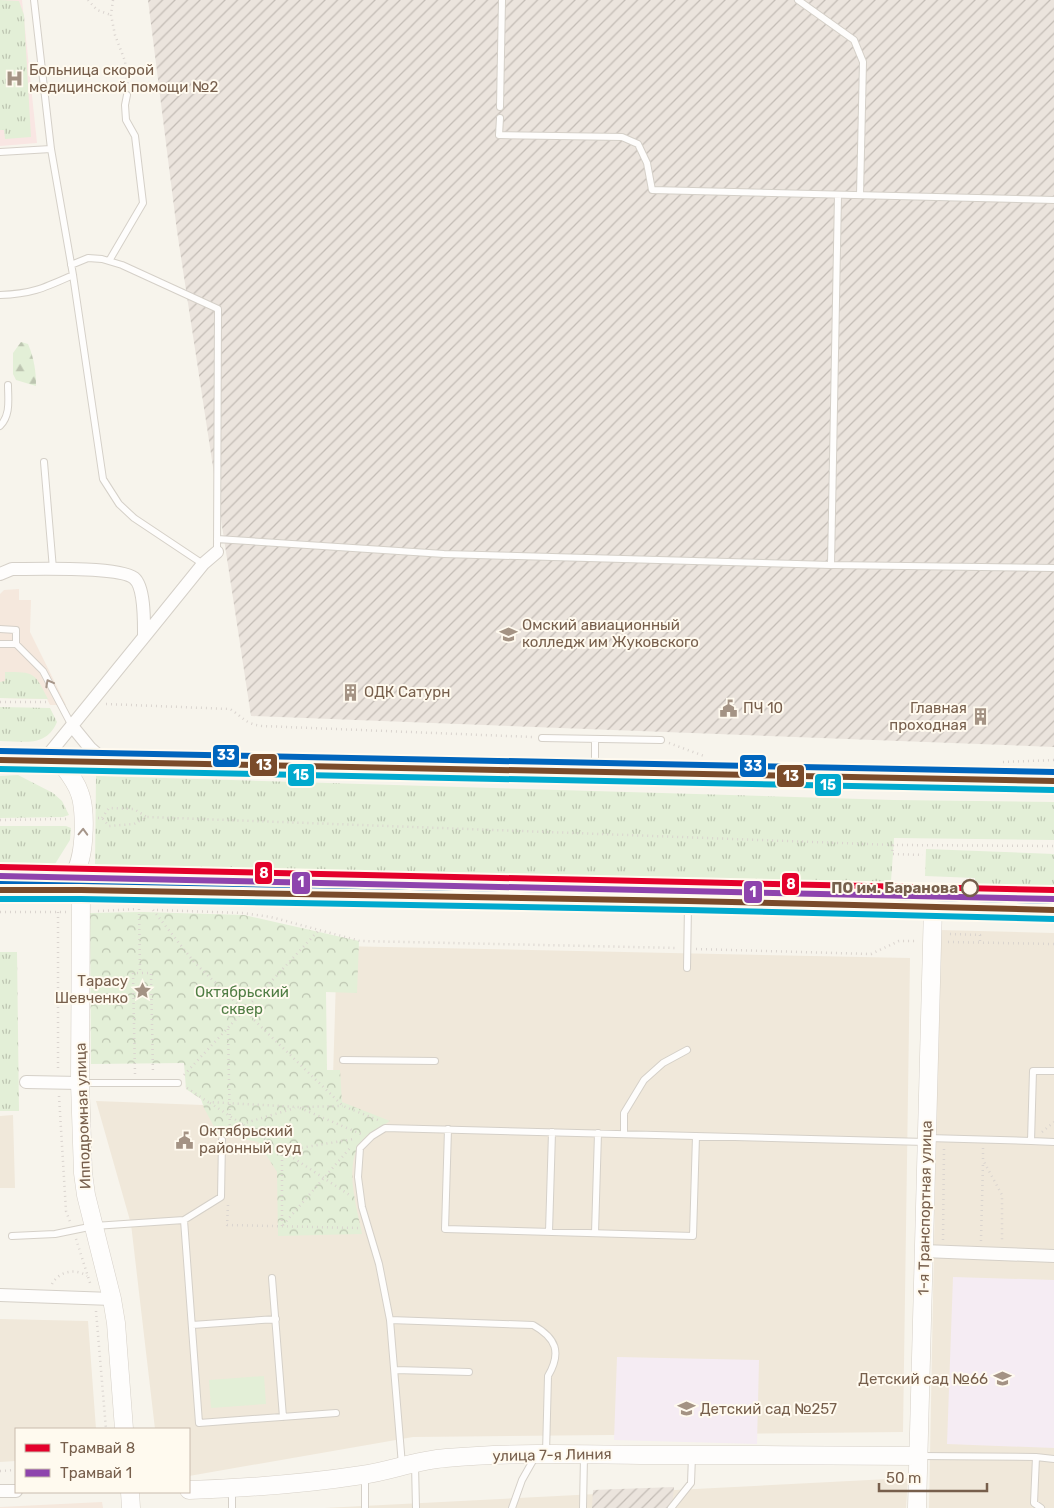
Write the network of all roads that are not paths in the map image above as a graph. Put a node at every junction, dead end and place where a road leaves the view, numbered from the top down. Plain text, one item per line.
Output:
1 (34, 0) edge
2 (502, 0) edge
3 (801, 1) edge
4 (128, 95) road end
5 (500, 107) dead end
6 (500, 118) dead end
7 (51, 150) junction
8 (0, 152) edge
9 (838, 195) junction
10 (860, 195) junction
11 (1054, 200) edge
12 (109, 261) junction
13 (71, 265) junction
14 (73, 275) junction
15 (0, 295) edge
16 (8, 385) dead end
17 (0, 426) edge
18 (44, 462) dead end
19 (217, 539) junction
20 (217, 552) joint
21 (203, 564) junction
22 (831, 565) junction
23 (1054, 568) edge
24 (53, 569) junction
25 (0, 574) edge
26 (0, 629) edge
27 (144, 638) junction
28 (0, 644) edge
29 (16, 644) junction
30 (72, 726) junction
31 (542, 738) road end
32 (595, 739) junction
33 (661, 740) dead end
34 (0, 760) edge
35 (52, 760) junction
36 (105, 761) junction
37 (595, 772) junction
38 (1054, 782) edge
39 (0, 890) edge
40 (47, 890) junction
41 (81, 890) junction
42 (688, 901) junction
43 (933, 907) junction
44 (1054, 910) edge
45 (686, 968) dead end
46 (687, 1050) dead end
47 (343, 1060) dead end
48 (435, 1061) dead end
49 (1054, 1071) edge
50 (26, 1082) dead end
51 (80, 1082) junction
52 (178, 1083) road end
53 (448, 1129) junction
54 (552, 1132) junction
55 (598, 1133) junction
56 (624, 1134) junction
57 (696, 1136) junction
58 (226, 1140) road end
59 (926, 1140) junction
60 (1031, 1141) junction
61 (1054, 1142) edge
62 (184, 1220) junction
63 (94, 1226) junction
64 (549, 1232) junction
65 (595, 1233) junction
66 (12, 1236) dead end
67 (923, 1251) junction
68 (1054, 1256) edge
69 (272, 1278) dead end
70 (0, 1295) edge
71 (112, 1299) junction
72 (276, 1319) junction
73 (390, 1320) junction
74 (192, 1325) junction
75 (396, 1370) junction
76 (469, 1372) dead end
77 (336, 1413) dead end
78 (283, 1417) junction
79 (124, 1428) edge
80 (584, 1454) junction
81 (541, 1455) junction
82 (692, 1455) junction
83 (918, 1456) junction
84 (1036, 1456) junction
85 (1054, 1459) edge
86 (409, 1464) junction
87 (364, 1475) junction
88 (232, 1489) junction
89 (190, 1490) edge
90 (0, 1491) edge
91 (15, 1491) edge
92 (130, 1493) edge
93 (131, 1508) edge
94 (232, 1508) edge
95 (365, 1508) edge
96 (416, 1508) edge
97 (512, 1508) edge
98 (583, 1508) edge
99 (671, 1508) edge
100 (916, 1508) edge
101 (1041, 1508) edge

1 - 7 lane
2 - 5 lane
3 - 10 lane
4 - 12 lane
6 - 9 lane
7 - 8 lane
7 - 13 lane
9 - 10 lane
9 - 22 lane
10 - 11 lane
12 - 13 lane
12 - 19 lane
13 - 14 lane
14 - 15 lane
14 - 21 lane
16 - 17 lane
18 - 24 lane
19 - 20 lane
19 - 22 lane
20 - 21 street
21 - 27 street
22 - 23 lane
24 - 25 street
24 - 27 street
26 - 29 lane
27 - 30 street
28 - 29 lane
30 -> 29 lane
30 - 35 street
30 - 36 street
31 - 32 lane
32 - 33 lane
32 - 37 lane
34 - 35 main road
35 - 36 main road
40 -> 35 street
36 - 37 main road
37 - 38 main road
39 - 40 main road
40 - 41 main road
41 - 42 main road
41 - 51 street, Ипподромная улица
42 - 43 main road
42 - 45 lane
43 - 44 main road
43 - 59 street, 1-я Транспортная улица
46 - 56 lane
47 - 48 lane
49 - 60 lane
50 - 51 street
51 - 52 lane
51 - 63 street, Ипподромная улица
53 - 54 lane
53 - 64 lane
53 - 73 lane
54 - 55 lane
54 - 64 lane
55 - 56 lane
55 - 65 lane
56 - 57 lane
57 - 59 lane
57 - 65 lane
58 - 62 lane
59 - 60 lane
59 - 67 street, 1-я Транспортная улица
60 - 61 lane
62 - 63 lane
62 - 74 lane
63 - 66 lane
63 - 71 street, Ипподромная улица
64 - 65 lane
67 - 68 street
67 - 83 street, 1-я Транспортная улица
69 - 72 lane
70 - 71 street
71 - 79 street, Ипподромная улица
72 - 74 lane
72 - 78 lane
73 - 75 lane
73 - 81 lane
74 - 78 lane
75 - 76 lane
75 - 86 lane
77 - 78 lane
80 - 81 street, улица 7-я Линия
80 - 82 street, улица 7-я Линия
80 - 98 lane
81 - 86 street, улица 7-я Линия
81 - 97 lane
82 - 83 street, улица 7-я Линия
82 - 99 lane
83 - 84 lane
83 - 100 street, 1-я Транспортная улица
84 - 85 lane
84 - 101 lane
86 - 87 street, улица 7-я Линия
86 - 96 lane
87 - 88 street, улица 7-я Линия
87 - 95 lane
88 - 89 street, улица 7-я Линия
88 - 94 lane
90 - 91 street
92 - 93 street

